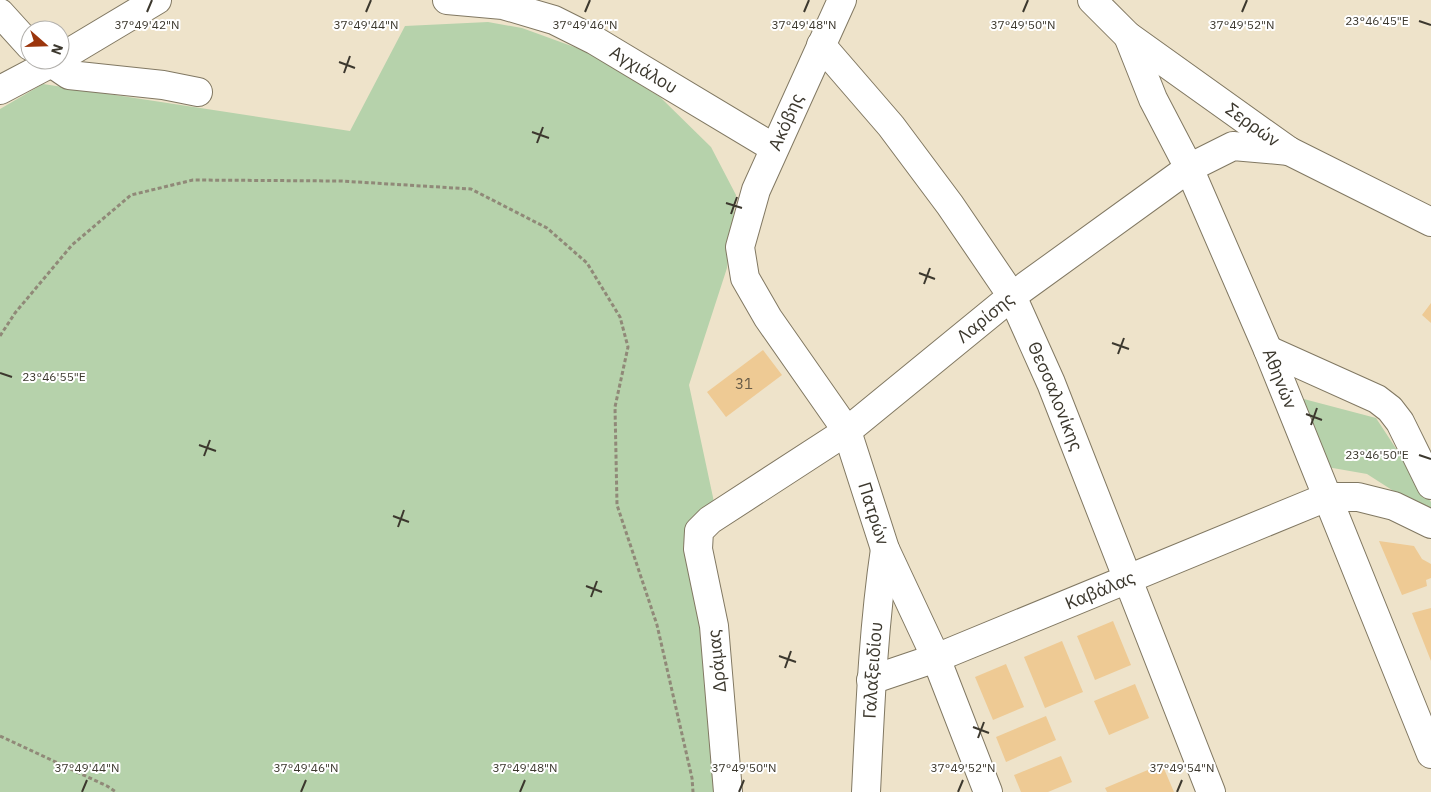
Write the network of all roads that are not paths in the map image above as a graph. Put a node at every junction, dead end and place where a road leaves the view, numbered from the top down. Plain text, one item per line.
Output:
1 (157, 0) edge
2 (447, 0) edge
3 (838, 1) edge
4 (1099, 2) edge
5 (0, 13) edge
6 (20, 35) edge
7 (1128, 36) junction
8 (821, 45) junction
9 (70, 51) edge
10 (36, 70) edge
11 (64, 70) edge
12 (0, 90) edge
13 (198, 92) dead end
14 (774, 148) junction
15 (1289, 151) junction
16 (1189, 168) junction
17 (1431, 222) edge
18 (740, 247) joint
19 (1012, 296) junction
20 (1268, 350) junction
21 (847, 431) junction
22 (1431, 485) edge
23 (1327, 497) junction
24 (1431, 524) edge
25 (699, 531) joint
26 (885, 549) junction
27 (1128, 578) junction
28 (936, 658) junction
29 (871, 680) junction
30 (1431, 754) edge
31 (728, 792) edge
32 (866, 792) edge
33 (988, 792) edge
34 (1210, 792) edge

1 - 9 street
2 - 14 street, Αγχιάλου
3 - 8 street, Ακόβης
4 - 7 street, Σερρών
5 - 6 street
7 - 15 street, Σερρών
7 - 16 street, Αθηνών
8 - 14 street, Ακόβης
8 - 19 street, Θεσσαλονίκης
10 - 12 street
11 - 13 street
14 - 18 street, Ακόβης
15 - 16 street, Λαρίσης
15 - 17 street, Σερρών
16 - 19 street, Λαρίσης
16 - 20 street, Αθηνών
18 - 21 street, Πατρών
19 - 21 street, Λαρίσης
19 - 27 street, Θεσσαλονίκης
20 - 22 street
20 - 23 street, Αθηνών
21 - 25 street, Λαρίσης
21 - 26 street, Πατρών
23 - 24 street
23 - 27 street, Καβάλας
23 - 30 street, Αθηνών
25 - 31 street, Δράμας
26 - 28 street, Πατρών
26 - 29 street, Γαλαξειδίου
27 - 28 street, Καβάλας
27 - 34 street, Θεσσαλονίκης
28 - 29 street, Καβάλας
28 - 33 street, Πατρών
29 - 32 street, Γαλαξειδίου

